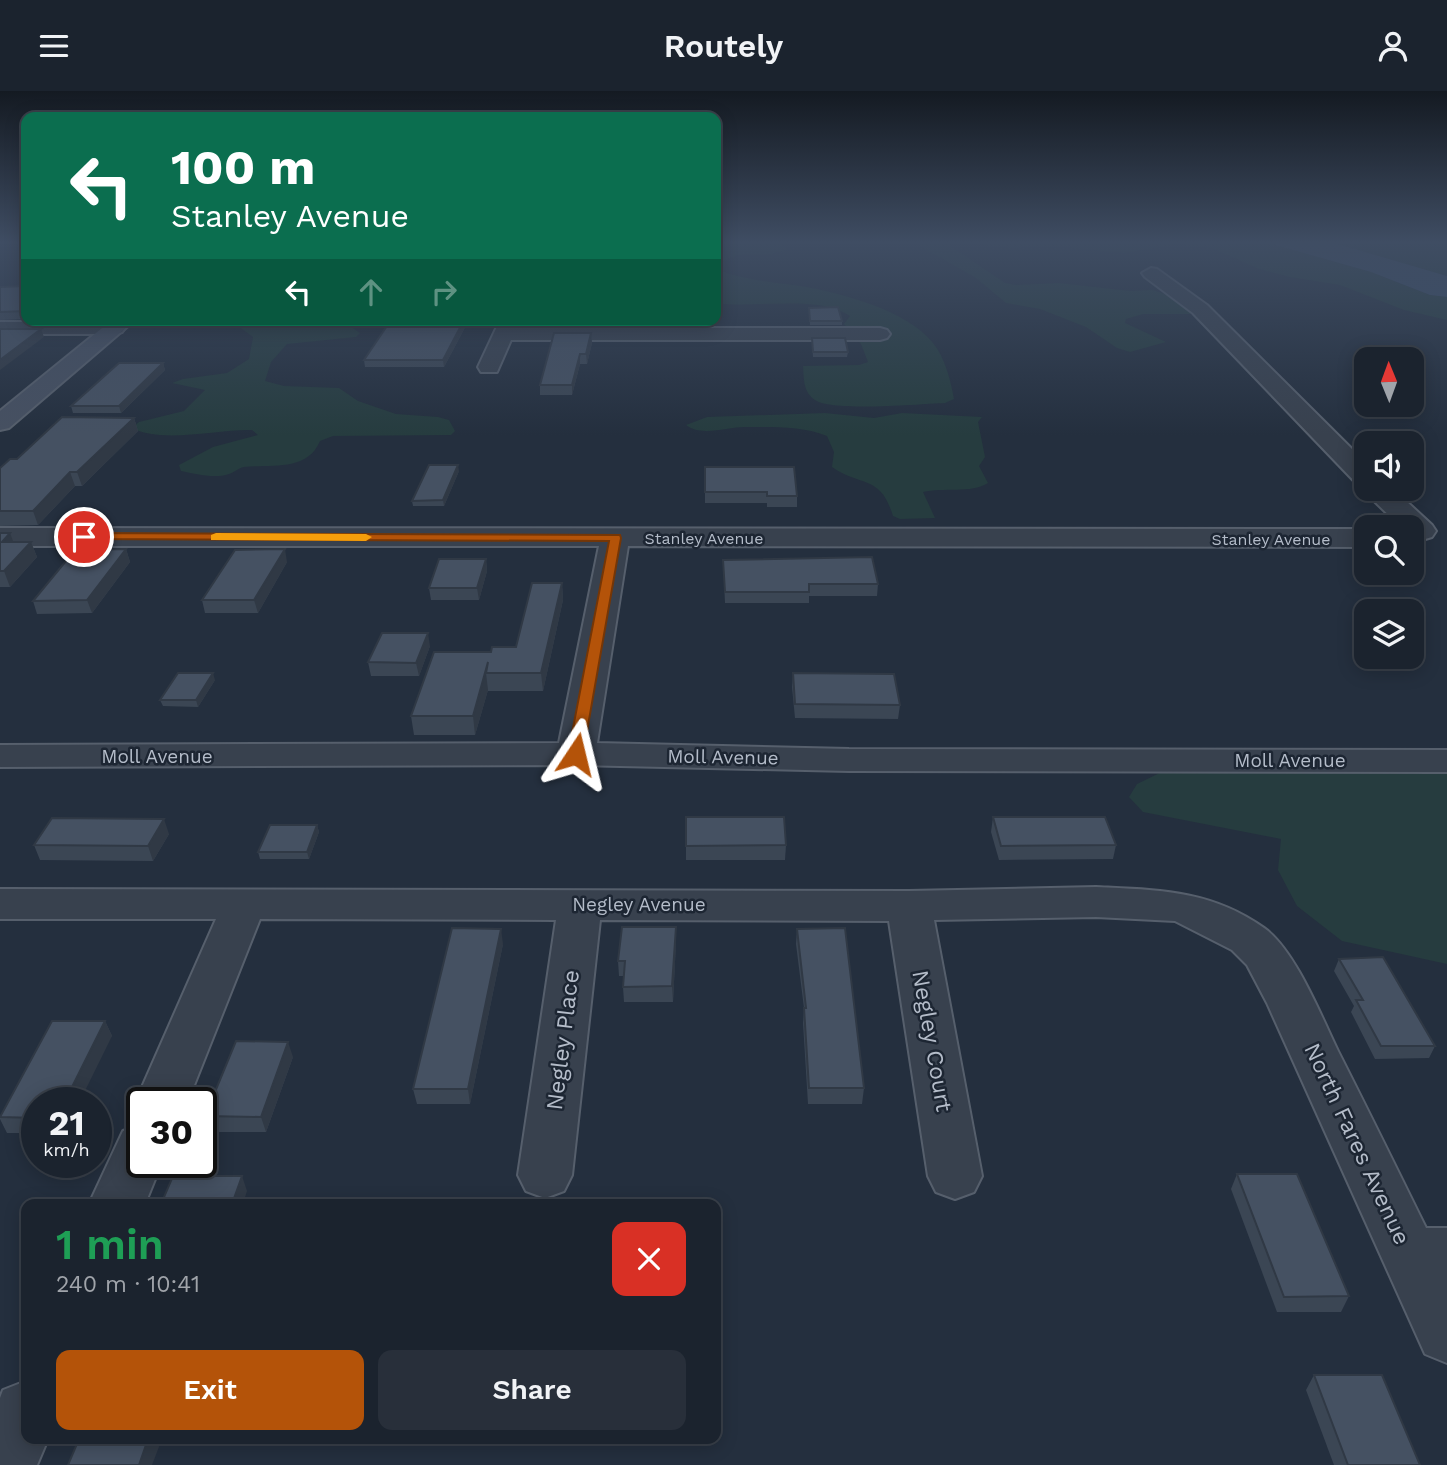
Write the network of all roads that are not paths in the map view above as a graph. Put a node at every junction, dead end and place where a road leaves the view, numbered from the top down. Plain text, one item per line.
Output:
1 (1195, 306) edge
2 (60, 326) edge
3 (118, 326) edge
4 (507, 327) edge
5 (0, 328) edge
6 (880, 334) dead end
7 (489, 367) dead end
8 (0, 423) edge
9 (1354, 466) edge
10 (1388, 501) edge
11 (1401, 515) edge
12 (0, 537) edge
13 (615, 538) junction
14 (1354, 538) edge
15 (576, 754) junction
16 (0, 756) edge
17 (1447, 761) edge
18 (0, 904) edge
19 (244, 904) junction
20 (580, 904) junction
21 (909, 906) junction
22 (1265, 955) joint
23 (168, 1087) edge
24 (545, 1175) dead end
25 (955, 1176) dead end
26 (128, 1178) edge
27 (119, 1199) edge
28 (1428, 1254) edge
29 (1447, 1334) edge
30 (21, 1425) edge
31 (4, 1465) edge

1 - 9 street
2 - 5 street
3 - 8 street
4 - 6 street
4 - 7 street
10 - 11 street
12 - 13 street, Stanley Avenue
13 - 14 street, Stanley Avenue
13 - 15 street
15 - 16 street, Moll Avenue
15 - 17 street, Moll Avenue
18 - 19 street, Negley Avenue
19 - 20 street, Negley Avenue
19 - 23 street
20 - 21 street, Negley Avenue
20 - 24 street, Negley Place
21 - 22 street, Negley Avenue
21 - 25 street, Negley Court
22 - 28 street, North Fares Avenue
26 - 27 street
28 - 29 street, North Fares Avenue
30 - 31 street

